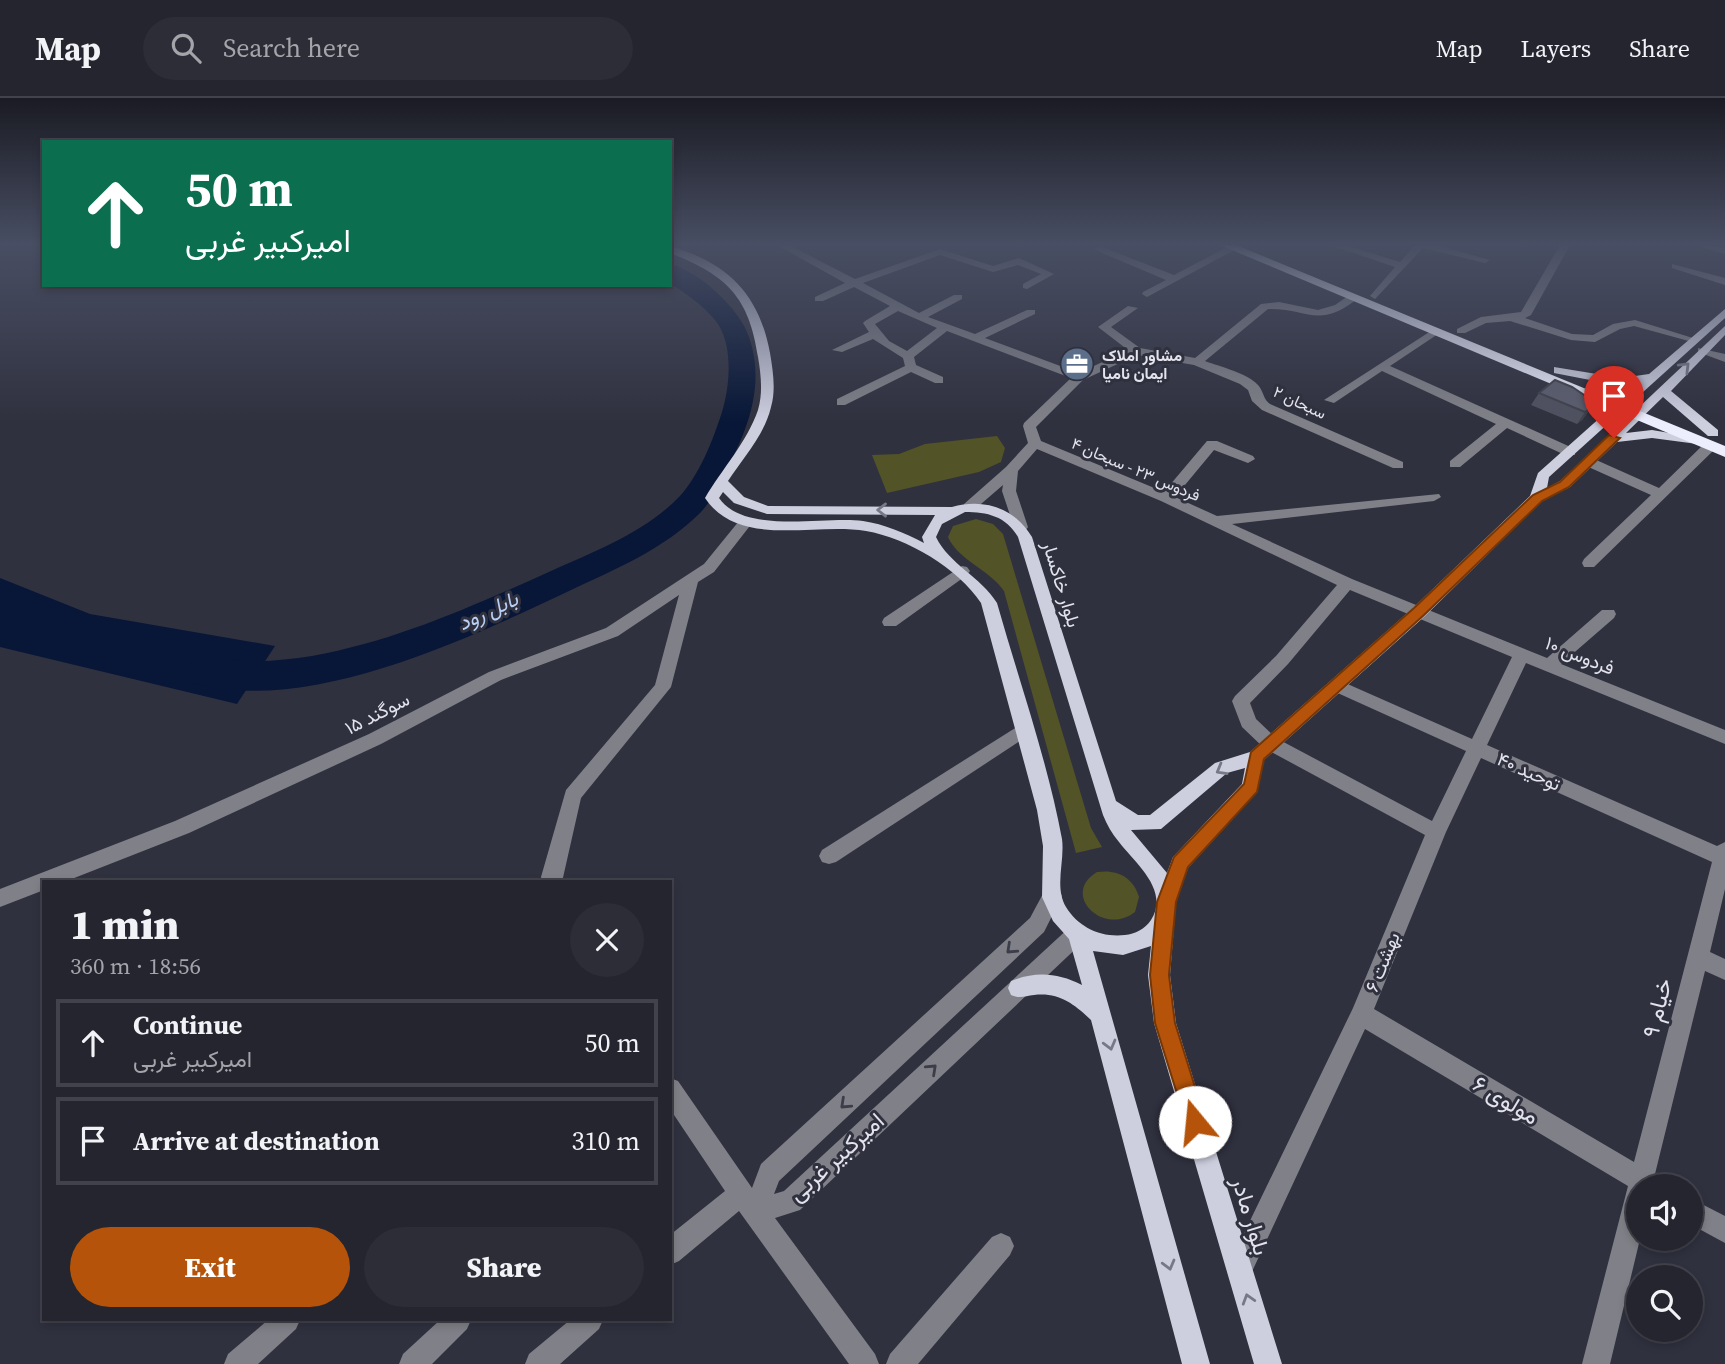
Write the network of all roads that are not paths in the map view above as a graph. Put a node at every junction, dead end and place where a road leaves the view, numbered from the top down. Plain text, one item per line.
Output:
1 (747, 304) edge
2 (894, 304) edge
3 (944, 304) edge
4 (1345, 304) edge
5 (1367, 304) edge
6 (1395, 304) edge
7 (1531, 304) edge
8 (898, 306) junction
9 (1132, 308) dead end
10 (1031, 312) dead end
11 (1725, 312) edge
12 (919, 317) junction
13 (1512, 318) junction
14 (945, 327) junction
15 (1725, 329) edge
16 (1461, 331) junction
17 (1434, 332) junction
18 (874, 334) junction
19 (974, 339) junction
20 (1692, 341) junction
21 (838, 350) dead end
22 (1702, 350) junction
23 (1136, 351) junction
24 (1725, 358) edge
25 (909, 361) junction
26 (1196, 362) junction
27 (1382, 367) junction
28 (1553, 374) junction
29 (1079, 377) junction
30 (1651, 377) junction
31 (939, 380) dead end
32 (1667, 385) junction
33 (1330, 400) dead end
34 (841, 402) dead end
35 (1623, 403) junction
36 (1641, 410) junction
37 (1505, 423) junction
38 (1595, 429) junction
39 (1614, 438) junction
40 (1715, 442) edge
41 (1035, 443) junction
42 (1570, 452) junction
43 (1248, 459) dead end
44 (1589, 462) junction
45 (1455, 464) dead end
46 (1398, 465) dead end
47 (1012, 470) junction
48 (721, 482) junction
49 (1661, 494) junction
50 (1434, 497) dead end
51 (1166, 498) junction
52 (1537, 498) junction
53 (969, 507) junction
54 (950, 511) junction
55 (1214, 521) junction
56 (744, 524) junction
57 (1021, 527) junction
58 (939, 556) junction
59 (1589, 563) dead end
60 (962, 571) junction
61 (691, 580) junction
62 (1348, 583) junction
63 (1419, 612) junction
64 (1608, 614) dead end
65 (890, 622) dead end
66 (1522, 654) junction
67 (1549, 665) junction
68 (1337, 686) junction
69 (1023, 730) junction
70 (1725, 737) edge
71 (1476, 747) junction
72 (1263, 750) junction
73 (1109, 806) junction
74 (1436, 832) junction
75 (1723, 853) edge
76 (829, 856) dead end
77 (46, 880) edge
78 (552, 880) edge
79 (42, 882) edge
80 (1052, 888) junction
81 (0, 898) edge
82 (1165, 910) junction
83 (1078, 933) junction
84 (1697, 956) junction
85 (1725, 970) edge
86 (1020, 988) junction
87 (1361, 1014) junction
88 (1102, 1016) junction
89 (672, 1092) edge
90 (1646, 1174) edge
91 (1626, 1177) edge
92 (748, 1203) junction
93 (1703, 1217) edge
94 (1725, 1230) edge
95 (1001, 1246) dead end
96 (672, 1251) edge
97 (1626, 1251) edge
98 (1240, 1269) junction
99 (286, 1321) edge
100 (457, 1321) edge
101 (589, 1321) edge
102 (1194, 1363) edge
103 (238, 1364) edge
104 (413, 1364) edge
105 (539, 1364) edge
106 (865, 1364) edge
107 (900, 1364) edge
108 (1268, 1364) edge
109 (1596, 1364) edge

1 - 48 main road
2 - 8 street
3 - 12 street
4 - 26 street
5 - 17 highway
6 - 16 highway
7 - 13 street
8 - 12 street
8 - 18 street
9 - 23 street
10 - 19 street
11 - 20 main road
12 - 14 street
13 - 16 street
13 - 20 street
14 - 19 street
14 - 25 street
15 - 22 main road
16 - 28 highway
17 - 27 street
17 - 28 highway
18 - 21 street
18 - 25 street
19 - 29 street
20 - 30 main road
22 - 24 street
32 -> 22 main road
23 - 26 street
23 - 29 street
25 - 31 street
25 - 34 street
26 - 46 street, سبحان ۲
27 - 33 street
27 - 37 street
28 - 30 main road
28 - 35 highway
28 - 38 main road
29 - 41 street
30 - 35 main road
32 - 36 main road
32 - 40 main road
35 - 36 highway
35 - 38 main road
36 - 39 main road
36 - 40 highway
37 - 42 street
37 - 45 street
38 - 42 main road
39 - 40 main road
39 - 44 main road
40 - 49 street
41 - 47 street
41 - 51 street, فردوس ۲۳ - سبحان ۴
42 - 52 main road
43 - 51 street
44 - 49 street
44 - 52 main road
47 - 53 street
47 - 57 street
54 -> 48 main road, بلوار خاکسار
48 - 56 main road
49 - 59 street
50 - 55 street
51 - 55 street, فردوس ۲۳ - سبحان ۴
52 - 63 main road
53 - 54 main road, بلوار خاکسار
53 - 57 main road, بلوار خاکسار
54 - 58 main road
55 - 62 street, فردوس ۲۳ - سبحان ۴
56 - 58 main road
56 - 61 street, سوگند ۱۵
57 - 73 main road, بلوار خاکسار
58 - 60 main road
60 - 65 street
60 - 69 main road
61 - 77 street, سوگند ۱۵
61 - 78 street
62 - 63 street, فردوس ۲۳ - سبحان ۴
62 - 72 street
63 - 66 street, فردوس ۱۰
63 - 68 main road
64 - 67 street
66 - 67 street, فردوس ۱۰
66 - 71 street, بهشت ۶
67 - 70 street, فردوس ۱۰
68 - 71 street, توحید ۴۰
68 - 72 main road
69 - 76 street
69 - 80 main road
71 - 74 street, بهشت ۶
71 - 75 street, توحید ۴۰
72 -> 73 main road
72 - 74 street
72 - 82 main road
73 - 82 main road, بلوار خاکسار
74 - 87 street, بهشت ۶
75 - 84 street, خیام ۹
79 - 81 street, سوگند ۱۵
80 - 83 main road
80 -> 92 street, امیرکبیر غربی
82 - 83 main road
82 - 98 main road, بلوار مادر
83 - 86 street, امیرکبیر غربی
83 - 88 main road
84 - 85 street
84 - 90 street, خیام ۹
86 - 88 main road
92 -> 86 street, امیرکبیر غربی
87 - 91 street, مولوی ۶
87 - 98 street, بهشت ۶
88 -> 102 main road
89 - 92 street
92 - 96 street
92 - 106 street
93 - 94 street
95 - 107 street
97 - 109 street, خیام ۹
108 -> 98 main road, بلوار مادر
99 - 103 street
100 - 104 street
101 - 105 street

